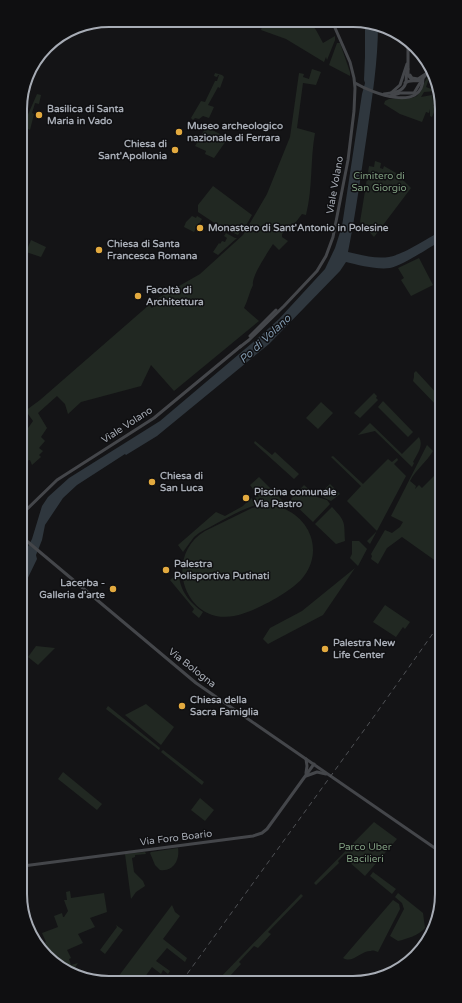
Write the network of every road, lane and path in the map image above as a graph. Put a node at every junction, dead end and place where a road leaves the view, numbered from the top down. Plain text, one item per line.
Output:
1 (335, 27) edge
2 (408, 48) edge
3 (408, 60) junction
4 (408, 69) junction
5 (427, 73) edge
6 (427, 74) edge
7 (424, 78) junction
8 (413, 81) junction
9 (355, 83) junction
10 (405, 85) junction
11 (418, 89) junction
12 (407, 93) junction
13 (389, 95) junction
14 (27, 509) edge
15 (27, 542) edge
16 (306, 758) junction
17 (314, 764) junction
18 (309, 774) junction
19 (328, 775) junction
20 (303, 778) junction
21 (435, 848) edge
22 (27, 865) edge

1 - 9 street, Viale Volano
2 - 3 street
3 - 4 street
3 - 5 street
3 - 13 street
4 - 8 street
4 - 10 street
6 - 7 street
7 - 8 street
7 - 11 street
7 - 13 street
8 - 10 street
8 - 11 street
9 - 13 street
9 - 14 street, Viale Volano
10 - 12 street
10 - 13 street
11 - 12 street
12 - 13 street
15 - 16 street, Via Bologna
16 - 17 street, Via Bologna
16 - 20 street, Via Foro Boario
17 - 18 street, Via Foro Boario
17 - 19 street, Via Bologna
17 - 20 street, Via Foro Boario
18 - 19 street
18 - 20 street, Via Foro Boario
19 - 21 street, Via Bologna
20 - 22 street, Via Foro Boario

